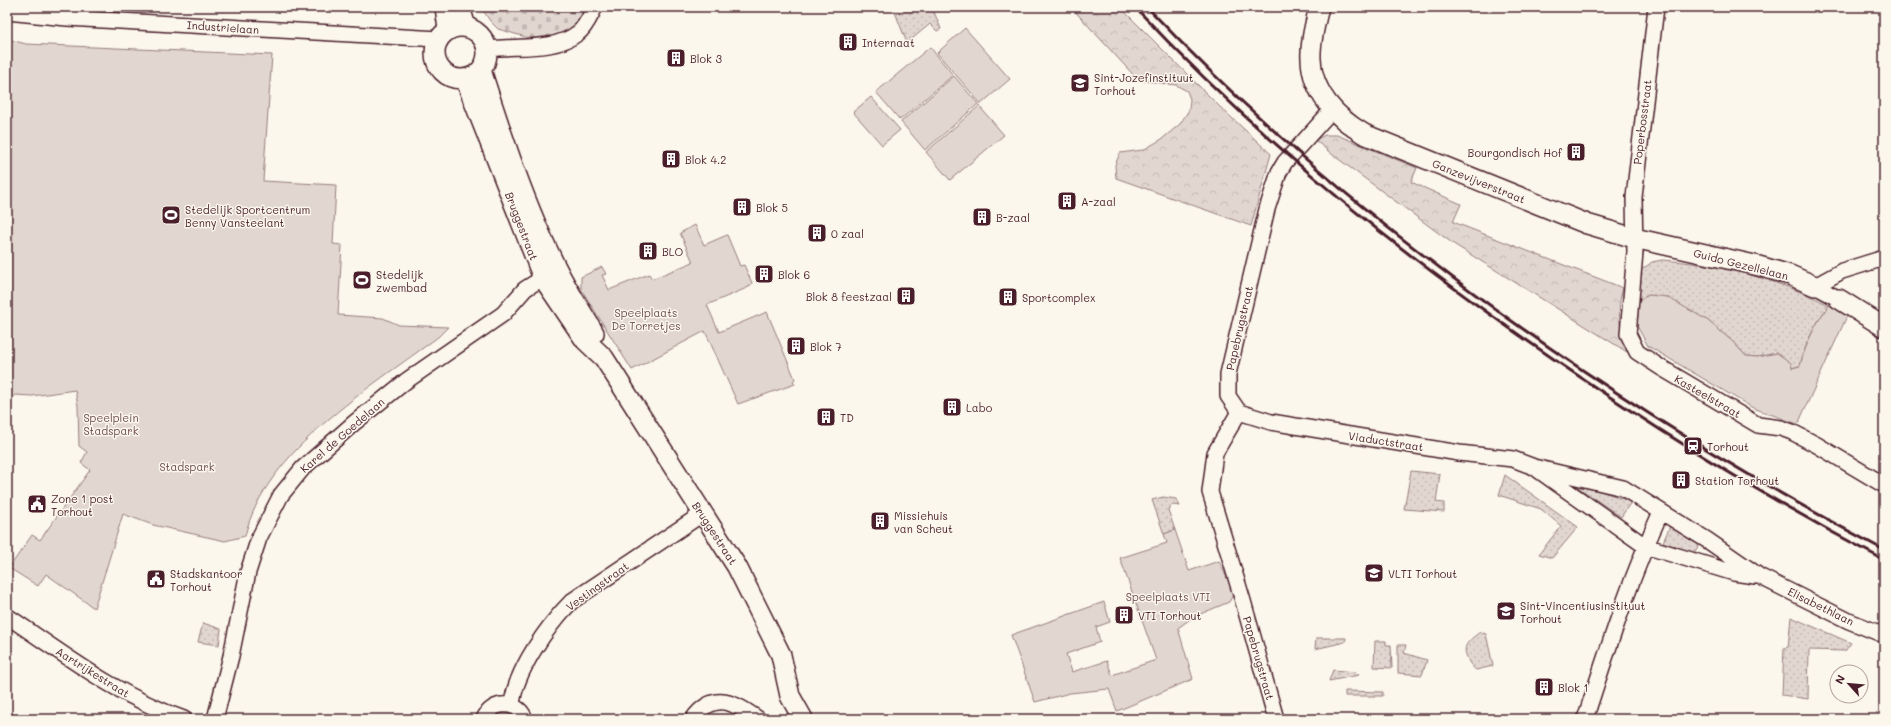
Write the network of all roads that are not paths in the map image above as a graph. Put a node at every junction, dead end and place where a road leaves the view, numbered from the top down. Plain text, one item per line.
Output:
1 (445, 7) edge
2 (460, 7) edge
3 (595, 7) edge
4 (1319, 7) edge
5 (1656, 7) edge
6 (7, 12) edge
7 (451, 32) junction
8 (488, 49) junction
9 (473, 74) junction
10 (1332, 110) junction
11 (1634, 238) junction
12 (1884, 258) edge
13 (550, 273) junction
14 (1815, 286) junction
15 (1839, 299) joint
16 (1884, 327) edge
17 (1239, 412) junction
18 (1534, 467) junction
19 (1884, 485) edge
20 (1661, 512) junction
21 (702, 514) junction
22 (1645, 546) junction
23 (1759, 576) junction
24 (7, 616) edge
25 (1884, 635) edge
26 (512, 705) junction
27 (184, 719) edge
28 (215, 719) edge
29 (484, 719) edge
30 (525, 719) edge
31 (693, 719) edge
32 (758, 719) edge
33 (803, 719) edge
34 (1276, 719) edge
35 (1585, 719) edge

1 - 7 street
2 - 7 street
3 - 8 street
4 - 10 street, Ganzevijverstraat
5 - 11 street, Poperbosstraat
6 - 7 street, Industrielaan
7 - 8 street
7 - 9 street
8 - 9 street
9 - 13 street, Bruggestraat
10 - 11 street, Ganzevijverstraat
10 - 17 street, Papebrugstraat
11 - 14 street, Guido Gezellelaan
11 - 19 street, Kasteelstraat
12 - 14 street
13 - 21 street, Bruggestraat
13 - 28 street, Karel de Goedelaan
14 - 15 street, Guido Gezellelaan
15 - 16 street, Guido Gezellelaan
17 - 18 street, Viaductstraat
17 - 34 street, Papebrugstraat
18 - 20 street, Viaductstraat
18 - 22 street, Viaductstraat
20 - 22 street
20 - 23 street, Elisabethlaan
21 - 26 street, Vestingstraat
21 - 33 street, Bruggestraat
22 - 23 street, Elisabethlaan
22 - 35 street
23 - 25 street, Elisabethlaan
24 - 27 street, Aartrijkestraat
26 - 29 street
26 - 30 street
31 - 32 street

